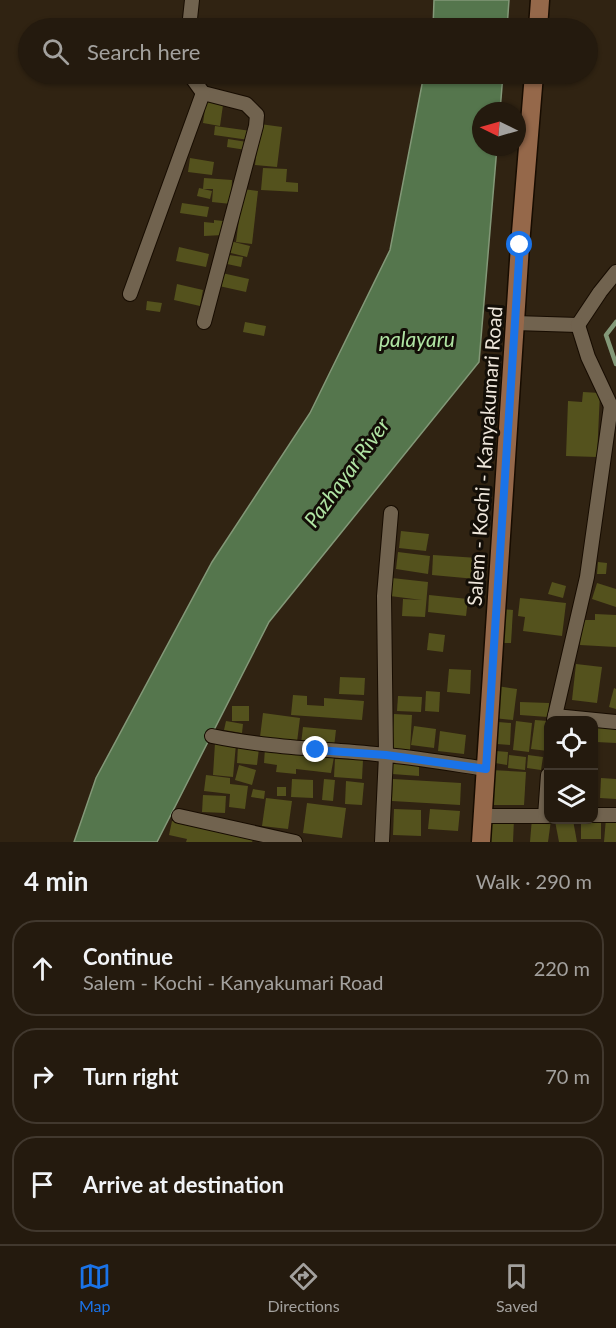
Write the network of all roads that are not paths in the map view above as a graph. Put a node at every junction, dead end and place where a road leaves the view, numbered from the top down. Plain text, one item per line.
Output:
1 (192, 0) edge
2 (540, 0) edge
3 (190, 18) edge
4 (539, 18) edge
5 (197, 84) edge
6 (533, 84) edge
7 (203, 93) junction
8 (616, 272) edge
9 (130, 294) dead end
10 (204, 322) dead end
11 (515, 323) junction
12 (578, 324) junction
13 (614, 406) edge
14 (391, 513) dead end
15 (555, 716) edge
16 (598, 721) edge
17 (616, 722) edge
18 (212, 736) dead end
19 (386, 755) junction
20 (486, 769) junction
21 (598, 815) edge
22 (616, 815) edge
23 (179, 816) dead end
24 (483, 816) junction
25 (544, 816) edge
26 (295, 842) edge
27 (382, 842) edge
28 (481, 842) edge

1 - 3 street
2 - 4 main road
5 - 7 street
6 - 11 main road, Salem - Kochi - Kanyakumari Road
7 - 9 street
7 - 10 street
8 - 12 street
11 - 12 street
11 - 20 main road, Salem - Kochi - Kanyakumari Road
12 - 13 street
13 - 15 street
14 - 19 street
16 - 17 street
18 - 19 street
19 - 20 street
19 - 27 street
20 - 24 main road, Salem - Kochi - Kanyakumari Road
21 - 22 street
23 - 26 street
24 - 25 street
24 - 28 main road, Salem - Kochi - Kanyakumari Road

